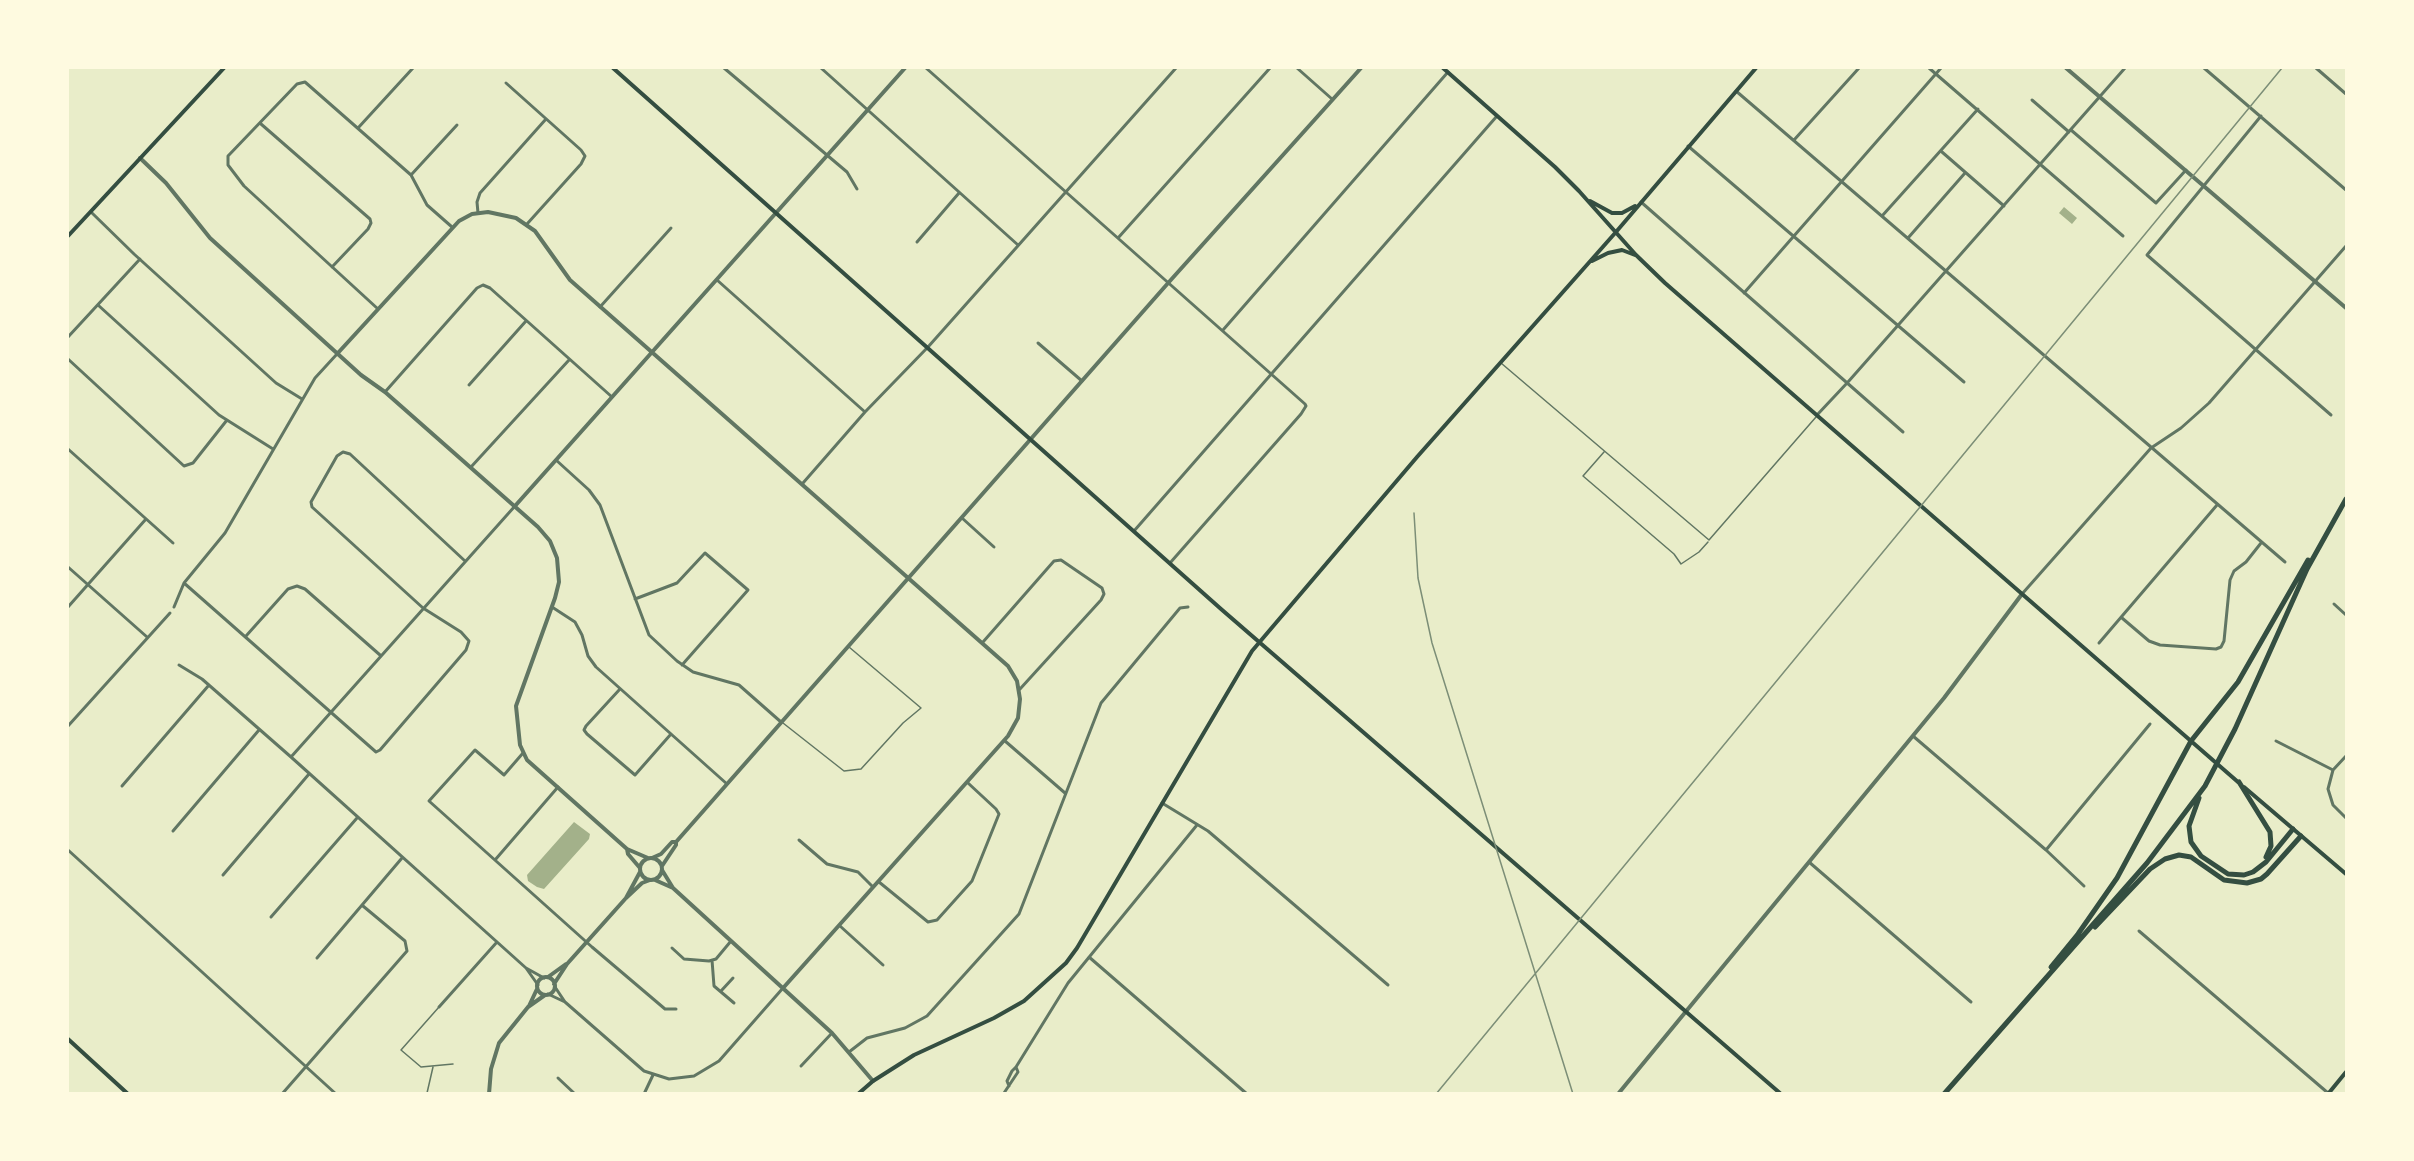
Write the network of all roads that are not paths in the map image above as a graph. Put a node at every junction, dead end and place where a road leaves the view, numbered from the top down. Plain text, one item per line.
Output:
1 (224, 68) edge
2 (413, 68) edge
3 (613, 68) edge
4 (724, 68) edge
5 (821, 68) edge
6 (905, 68) edge
7 (926, 68) edge
8 (1176, 68) edge
9 (1270, 68) edge
10 (1297, 68) edge
11 (1361, 68) edge
12 (1443, 68) edge
13 (1756, 68) edge
14 (1859, 68) edge
15 (1929, 68) edge
16 (1941, 68) edge
17 (2066, 68) edge
18 (2125, 68) edge
19 (2204, 68) edge
20 (2316, 68) edge
21 (1448, 72) junction
22 (1936, 73) junction
23 (506, 83) dead end
24 (1736, 91) junction
25 (2346, 94) edge
26 (2100, 96) junction
27 (1332, 99) junction
28 (2032, 100) dead end
29 (869, 110) junction
30 (1978, 110) junction
31 (1497, 116) junction
32 (2261, 116) junction
33 (546, 119) junction
34 (260, 123) junction
35 (457, 124) dead end
36 (358, 128) junction
37 (2070, 131) junction
38 (1794, 140) junction
39 (1688, 146) junction
40 (1941, 152) junction
41 (829, 155) junction
42 (140, 158) junction
43 (2042, 163) junction
44 (2186, 170) junction
45 (1965, 173) junction
46 (411, 175) junction
47 (1841, 181) junction
48 (2204, 185) junction
49 (857, 189) dead end
50 (2346, 190) edge
51 (1066, 192) junction
52 (959, 193) junction
53 (1587, 200) junction
54 (1640, 201) junction
55 (1637, 206) junction
56 (2004, 206) junction
57 (91, 212) junction
58 (776, 212) junction
59 (478, 213) junction
60 (1882, 216) junction
61 (527, 224) junction
62 (452, 227) junction
63 (671, 228) dead end
64 (1616, 232) junction
65 (68, 236) edge
66 (1794, 236) junction
67 (2123, 236) dead end
68 (1118, 238) junction
69 (1908, 238) junction
70 (917, 242) dead end
71 (1018, 245) junction
72 (2346, 246) edge
73 (1636, 255) junction
74 (140, 259) junction
75 (1589, 263) junction
76 (332, 267) junction
77 (1946, 271) junction
78 (715, 279) junction
79 (2315, 281) junction
80 (1168, 282) junction
81 (1744, 292) junction
82 (98, 305) junction
83 (600, 307) junction
84 (2346, 308) edge
85 (378, 309) junction
86 (526, 321) junction
87 (1898, 326) junction
88 (1223, 330) junction
89 (68, 337) edge
90 (1038, 343) dead end
91 (928, 347) junction
92 (2257, 348) junction
93 (651, 351) junction
94 (337, 354) junction
95 (68, 359) edge
96 (569, 360) junction
97 (1500, 363) junction
98 (1273, 374) junction
99 (1082, 381) junction
100 (1848, 382) junction
101 (1964, 382) dead end
102 (469, 385) dead end
103 (385, 392) junction
104 (612, 397) junction
105 (302, 399) junction
106 (865, 412) junction
107 (1817, 415) junction
108 (2331, 415) dead end
109 (227, 420) junction
110 (1903, 432) dead end
111 (1031, 440) junction
112 (2151, 448) junction
113 (68, 449) edge
114 (273, 450) junction
115 (1605, 452) junction
116 (556, 460) junction
117 (471, 467) junction
118 (803, 483) junction
119 (2346, 498) edge
120 (2217, 505) junction
121 (514, 506) junction
122 (962, 518) junction
123 (146, 519) junction
124 (2332, 522) junction
125 (1134, 531) junction
126 (1709, 540) junction
127 (173, 543) dead end
128 (2262, 543) junction
129 (994, 547) dead end
130 (465, 561) junction
131 (2284, 562) dead end
132 (1170, 563) junction
133 (68, 567) edge
134 (910, 577) junction
135 (184, 583) junction
136 (88, 585) junction
137 (2022, 594) junction
138 (635, 599) junction
139 (2334, 604) dead end
140 (552, 606) junction
141 (174, 607) dead end
142 (1188, 607) dead end
143 (68, 608) edge
144 (423, 608) junction
145 (170, 613) dead end
146 (2346, 615) edge
147 (2122, 618) junction
148 (246, 636) junction
149 (147, 637) junction
150 (983, 642) junction
151 (1260, 642) junction
152 (2099, 643) dead end
153 (848, 647) junction
154 (380, 656) junction
155 (179, 664) dead end
156 (682, 665) junction
157 (208, 685) junction
158 (620, 689) junction
159 (1020, 689) junction
160 (330, 712) junction
161 (782, 722) junction
162 (2150, 724) dead end
163 (68, 726) edge
164 (259, 730) junction
165 (671, 734) junction
166 (1913, 736) junction
167 (1005, 741) junction
168 (2191, 741) junction
169 (2276, 741) dead end
170 (523, 753) junction
171 (2346, 756) edge
172 (291, 757) junction
173 (2333, 770) junction
174 (309, 774) junction
175 (2239, 782) junction
176 (968, 783) junction
177 (727, 784) junction
178 (122, 786) dead end
179 (2205, 786) junction
180 (558, 787) junction
181 (1065, 793) junction
182 (1162, 803) junction
183 (357, 818) junction
184 (2346, 818) edge
185 (1197, 825) junction
186 (2293, 829) junction
187 (173, 831) dead end
188 (2301, 836) junction
189 (799, 840) dead end
190 (676, 842) junction
191 (627, 849) junction
192 (68, 850) edge
193 (2046, 850) junction
194 (402, 858) junction
195 (651, 858) junction
196 (495, 860) junction
197 (1809, 862) junction
198 (662, 868) junction
199 (2256, 869) junction
200 (640, 870) junction
201 (2346, 874) edge
202 (223, 875) dead end
203 (652, 880) junction
204 (879, 882) junction
205 (2084, 886) dead end
206 (673, 888) junction
207 (874, 888) junction
208 (626, 898) junction
209 (363, 906) junction
210 (271, 917) dead end
211 (840, 926) junction
212 (2139, 931) dead end
213 (2084, 935) junction
214 (732, 940) junction
215 (497, 942) junction
216 (586, 942) junction
217 (672, 948) dead end
218 (1089, 957) junction
219 (317, 958) dead end
220 (712, 960) junction
221 (567, 964) junction
222 (883, 965) dead end
223 (526, 968) junction
224 (545, 978) junction
225 (733, 978) dead end
226 (555, 985) junction
227 (1388, 985) dead end
228 (538, 987) junction
229 (784, 987) junction
230 (721, 991) junction
231 (546, 994) junction
232 (565, 1002) junction
233 (1971, 1002) dead end
234 (734, 1003) dead end
235 (439, 1007) joint
236 (528, 1007) junction
237 (676, 1010) dead end
238 (1686, 1012) junction
239 (832, 1033) junction
240 (1998, 1033) junction
241 (68, 1039) edge
242 (849, 1052) junction
243 (453, 1064) dead end
244 (306, 1066) junction
245 (433, 1066) junction
246 (801, 1066) dead end
247 (2346, 1072) edge
248 (653, 1075) junction
249 (558, 1078) dead end
250 (873, 1081) junction
251 (427, 1093) edge
252 (1004, 1093) edge
253 (2328, 1093) edge
254 (128, 1094) edge
255 (282, 1094) edge
256 (336, 1094) edge
257 (489, 1094) edge
258 (575, 1094) edge
259 (644, 1094) edge
260 (858, 1094) edge
261 (1247, 1094) edge
262 (1618, 1094) edge
263 (1781, 1094) edge
264 (1944, 1094) edge

1 - 42 main road
2 - 36 street
3 - 58 main road
4 - 41 street
5 - 29 street
6 - 29 street
7 - 51 street
8 - 51 street
9 - 68 street
10 - 27 street
11 - 27 street
12 - 21 main road
13 - 24 main road
14 - 38 street
15 - 22 street
16 - 22 street
17 - 26 street
18 - 26 street
19 - 32 street
20 - 25 street
21 - 31 main road
21 - 88 street
22 - 30 street
22 - 47 street
23 - 33 street
24 - 38 street
24 - 39 main road
26 - 37 street
26 - 44 street
27 - 80 street
28 - 37 street
29 - 41 street
29 - 52 street
30 - 40 street
30 - 43 street
31 - 53 main road
31 - 98 street
32 - 48 street
32 - 50 street
33 - 59 street
33 - 61 street
34 - 36 street
34 - 76 street
34 - 76 street
35 - 46 street
36 - 46 street
37 - 43 street
37 - 44 street
38 - 47 street
39 - 54 main road
39 - 66 street
40 - 45 street
40 - 60 street
41 - 49 street
41 - 58 street
42 - 57 main road
42 - 94 street
43 - 56 street
43 - 67 street
44 - 48 street
45 - 56 street
45 - 69 street
46 - 62 street
47 - 60 street
47 - 66 street
48 - 79 street
48 - 92 street
51 - 68 street
51 - 71 street
52 - 70 street
52 - 71 street
53 - 55 main road
53 - 64 main road
54 - 55 main road
54 - 81 street
55 - 64 main road
56 - 77 street
57 - 65 main road
57 - 74 street
58 - 78 street
58 - 91 main road
59 - 61 street
59 - 62 street
60 - 69 street
61 - 83 street
62 - 85 street
63 - 83 street
64 - 73 main road
64 - 75 main road
66 - 81 street
66 - 87 street
68 - 80 street
69 - 77 street
71 - 91 street
72 - 79 street
73 - 75 main road
73 - 107 main road
74 - 82 street
74 - 105 street
75 - 97 main road
76 - 85 street
77 - 87 street
77 - 112 street
78 - 93 street
78 - 106 street
79 - 84 street
79 - 92 street
80 - 88 street
80 - 99 street
81 - 100 street
82 - 89 street
82 - 109 street
83 - 93 street
85 - 94 street
86 - 96 street
86 - 102 street
86 - 103 street
87 - 100 street
87 - 101 street
88 - 98 street
90 - 99 street
91 - 106 street
91 - 111 main road
92 - 108 street
92 - 112 street
93 - 104 street
93 - 118 street
94 - 103 street
94 - 105 street
95 - 109 street
96 - 104 street
96 - 117 street
97 - 115 lane
97 - 151 main road
98 - 125 street
98 - 132 street
99 - 111 street
100 - 107 street
100 - 110 street
103 - 117 street
104 - 116 street
105 - 114 street
106 - 118 street
107 - 126 lane
107 - 137 main road
109 - 114 street
111 - 122 street
111 - 125 main road
112 - 120 street
112 - 137 street
113 - 123 street
114 - 135 street
115 - 126 lane
115 - 126 lane
116 - 121 street
116 - 138 street
117 - 121 street
118 - 134 street
119 - 124 highway
120 - 128 street
120 - 147 street
121 - 130 street
121 - 140 street
122 - 129 street
122 - 134 street
123 - 127 street
123 - 136 street
124 - 168 highway
124 - 179 highway
125 - 132 main road
128 - 131 street
128 - 147 street
130 - 144 street
130 - 144 street
132 - 151 main road
133 - 136 street
134 - 150 street
134 - 153 street
135 - 141 street
135 - 148 street
136 - 143 street
136 - 149 street
137 - 166 street
137 - 168 main road
138 - 156 street
138 - 156 street
139 - 146 street
140 - 158 street
140 - 170 street
142 - 181 street
144 - 154 street
144 - 160 street
145 - 149 street
147 - 152 street
148 - 154 street
148 - 160 street
149 - 163 street
150 - 159 street
150 - 159 street
151 - 182 main road
151 - 238 main road
153 - 161 street
153 - 161 lane
154 - 160 street
155 - 157 street
156 - 161 street
157 - 164 street
157 - 178 street
158 - 165 street
158 - 165 street
159 - 167 street
160 - 172 street
161 - 177 street
162 - 193 street
164 - 172 street
164 - 187 street
165 - 177 street
166 - 193 street
166 - 197 street
167 - 176 street
167 - 181 street
168 - 175 main road
168 - 240 highway
169 - 173 street
170 - 180 street
170 - 196 street
171 - 173 street
172 - 174 street
173 - 184 street
174 - 183 street
174 - 202 street
175 - 186 main road
175 - 199 highway
176 - 204 street
176 - 204 street
177 - 190 street
179 - 199 highway
179 - 213 highway
180 - 191 street
180 - 196 street
181 - 242 street
182 - 185 street
182 - 250 main road
183 - 194 street
183 - 210 street
185 - 218 street
185 - 227 street
186 - 188 main road
186 - 199 highway
188 - 201 main road
188 - 213 highway
189 - 207 street
190 - 195 street
190 - 198 street
191 - 195 street
191 - 200 street
192 - 244 street
193 - 205 street
194 - 209 street
194 - 215 street
195 - 198 street
195 - 200 street
196 - 216 street
197 - 233 street
197 - 238 street
198 - 203 street
198 - 206 street
200 - 203 street
200 - 208 street
203 - 206 street
203 - 208 street
204 - 207 street
206 - 214 street
207 - 211 street
208 - 216 street
209 - 219 street
209 - 244 street
211 - 222 street
211 - 229 street
212 - 253 street
213 - 240 highway
214 - 220 street
214 - 229 street
215 - 223 street
215 - 235 street
216 - 221 street
216 - 237 street
217 - 220 street
218 - 252 street
218 - 261 street
220 - 230 street
221 - 224 street
221 - 226 street
223 - 224 street
223 - 228 street
224 - 226 street
224 - 228 street
225 - 230 street
226 - 231 street
226 - 232 street
228 - 231 street
228 - 236 street
229 - 239 street
229 - 248 street
230 - 234 street
231 - 232 street
231 - 236 street
232 - 248 street
235 - 245 lane
236 - 257 street
238 - 262 street
238 - 263 main road
239 - 242 street
239 - 246 street
240 - 264 highway
241 - 254 main road
242 - 250 street
243 - 245 lane
244 - 255 street
244 - 256 street
245 - 251 lane
247 - 253 main road
248 - 259 street
249 - 258 street
250 - 260 main road

